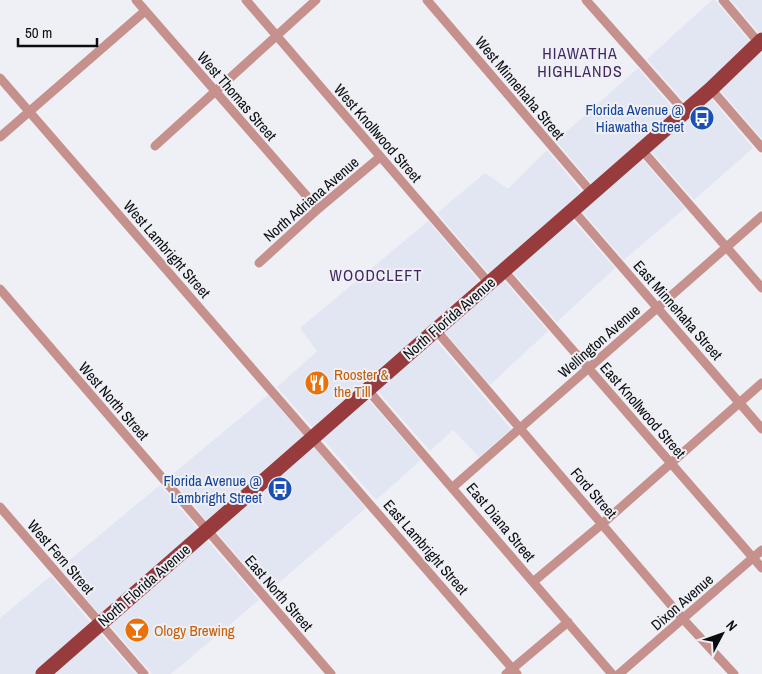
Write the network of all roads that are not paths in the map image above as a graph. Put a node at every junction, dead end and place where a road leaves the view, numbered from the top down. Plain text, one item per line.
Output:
1 (136, 0) edge
2 (246, 0) edge
3 (316, 0) edge
4 (427, 0) edge
5 (586, 0) edge
6 (723, 0) edge
7 (145, 11) junction
8 (276, 35) junction
9 (760, 41) edge
10 (0, 78) edge
11 (711, 89) junction
12 (214, 90) junction
13 (29, 112) junction
14 (685, 112) junction
15 (0, 137) edge
16 (155, 146) dead end
17 (762, 148) edge
18 (641, 149) junction
19 (380, 157) junction
20 (592, 193) junction
21 (318, 209) junction
22 (572, 209) junction
23 (762, 216) edge
24 (727, 247) junction
25 (259, 263) dead end
26 (504, 271) junction
27 (489, 284) junction
28 (762, 288) edge
29 (0, 289) edge
30 (658, 308) junction
31 (435, 330) junction
32 (589, 368) junction
33 (762, 383) edge
34 (367, 389) junction
35 (739, 403) junction
36 (519, 429) junction
37 (762, 429) edge
38 (313, 437) junction
39 (670, 463) junction
40 (453, 487) junction
41 (0, 507) edge
42 (602, 524) junction
43 (207, 530) junction
44 (762, 550) edge
45 (753, 558) junction
46 (762, 568) edge
47 (533, 582) junction
48 (683, 619) junction
49 (568, 622) junction
50 (100, 624) junction
51 (512, 672) edge
52 (44, 674) edge
53 (144, 674) edge
54 (331, 674) edge
55 (612, 674) edge
56 (620, 674) edge
57 (734, 674) edge

1 - 7 street, West Thomas Street
2 - 8 street, West Knollwood Street
3 - 8 street
4 - 20 street, West Minnehaha Street
5 - 14 street
6 - 9 street
7 - 12 street, West Thomas Street
7 - 13 street
8 - 12 street
8 - 19 street, West Knollwood Street
9 - 11 main road, North Florida Avenue
10 - 13 street, West Lambright Street
11 - 14 main road, North Florida Avenue
11 - 17 street
12 - 16 street
12 - 21 street, West Thomas Street
13 - 15 street
13 - 38 street, West Lambright Street
14 - 18 main road, North Florida Avenue
18 - 20 main road, North Florida Avenue
18 - 24 street
19 - 21 street, North Adriana Avenue
19 - 27 street, West Knollwood Street
20 - 22 main road, North Florida Avenue
21 - 25 street, North Adriana Avenue
22 - 26 main road, North Florida Avenue
22 - 30 street, East Minnehaha Street
23 - 24 street, Wellington Avenue
24 - 28 street
24 - 30 street, Wellington Avenue
26 - 27 main road, North Florida Avenue
26 - 32 street, East Knollwood Street
27 - 31 main road, North Florida Avenue
29 - 43 street, West North Street
30 - 32 street, Wellington Avenue
30 - 35 street, East Minnehaha Street
31 - 34 main road, North Florida Avenue
31 - 36 street, Ford Street
32 - 36 street, Wellington Avenue
32 - 39 street, East Knollwood Street
33 - 35 street
34 - 38 main road, North Florida Avenue
34 - 40 street, East Diana Street
35 - 37 street, East Minnehaha Street
35 - 39 street
36 - 40 street, Wellington Avenue
36 - 42 street, Ford Street
38 - 43 main road, North Florida Avenue
38 - 51 street, East Lambright Street
39 - 42 street
39 - 45 street, East Knollwood Street
40 - 47 street, East Diana Street
41 - 50 street, West Fern Street
42 - 47 street
42 - 48 street, Ford Street
43 - 50 main road, North Florida Avenue
43 - 54 street, East North Street
44 - 45 street, Dixon Avenue
45 - 46 street, East Knollwood Street
45 - 48 street, Dixon Avenue
47 - 49 street, East Diana Street
48 - 56 street, Dixon Avenue
48 - 57 street, Ford Street
49 - 51 street
49 - 55 street, East Diana Street
50 - 52 main road, North Florida Avenue
50 - 53 street, West Fern Street

